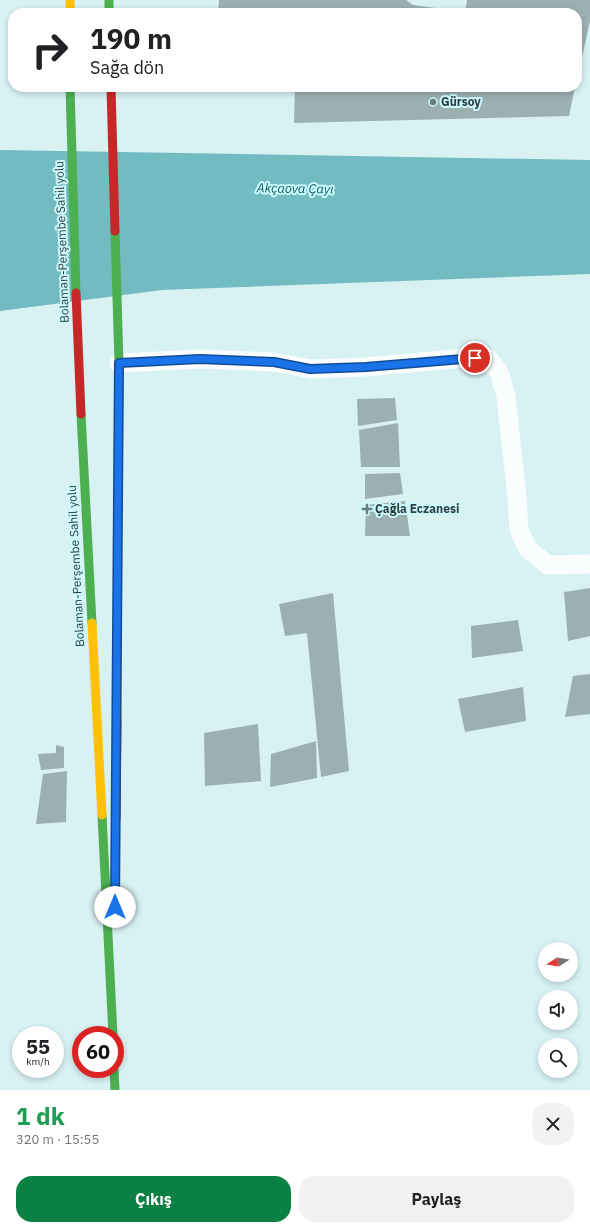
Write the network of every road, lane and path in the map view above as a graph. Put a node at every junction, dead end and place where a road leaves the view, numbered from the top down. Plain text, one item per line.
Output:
1 (70, 92) edge
2 (111, 92) edge
3 (119, 363) junction
4 (590, 564) edge
5 (116, 827) dead end
6 (115, 899) dead end
7 (113, 1026) edge
8 (113, 1026) edge
9 (114, 1078) edge
10 (115, 1090) edge

1 - 7 main road, Bolaman-Perşembe Sahil yolu
2 - 3 main road
3 - 4 street
3 - 5 main road
6 - 8 main road, Bolaman-Perşembe Sahil yolu
9 - 10 main road

